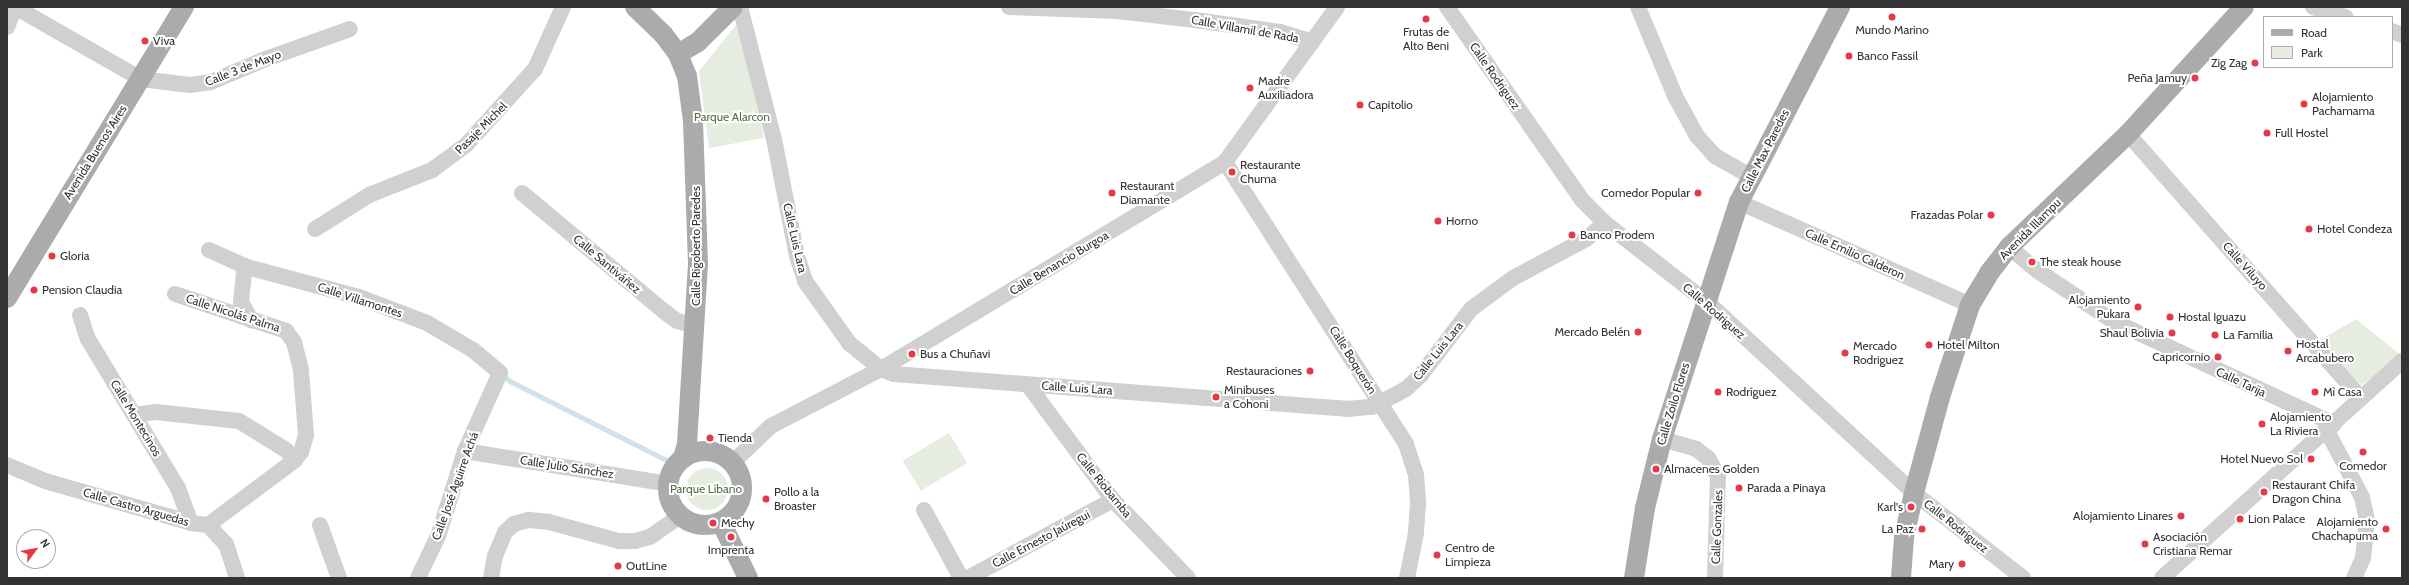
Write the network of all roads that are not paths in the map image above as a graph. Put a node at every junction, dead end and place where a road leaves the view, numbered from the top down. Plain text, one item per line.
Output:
1 (15, 7) edge
2 (184, 7) edge
3 (563, 7) edge
4 (635, 7) edge
5 (733, 7) edge
6 (740, 7) edge
7 (1009, 7) edge
8 (1337, 7) edge
9 (1447, 7) edge
10 (1638, 7) edge
11 (1840, 7) edge
12 (2244, 7) edge
13 (2313, 7) edge
14 (7, 8) edge
15 (1118, 9) edge
16 (2343, 16) edge
17 (7, 27) edge
18 (350, 29) dead end
19 (1313, 42) junction
20 (678, 54) junction
21 (141, 79) junction
22 (2128, 134) junction
23 (1225, 162) junction
24 (1752, 177) junction
25 (522, 193) dead end
26 (1739, 202) junction
27 (1605, 223) junction
28 (315, 229) dead end
29 (2009, 247) junction
30 (209, 250) dead end
31 (247, 267) junction
32 (175, 294) dead end
33 (7, 298) edge
34 (1707, 302) junction
35 (1970, 305) junction
36 (80, 315) dead end
37 (250, 320) junction
38 (696, 326) junction
39 (2402, 361) edge
40 (881, 369) junction
41 (500, 373) joint
42 (1028, 385) junction
43 (2361, 398) junction
44 (1381, 404) junction
45 (134, 415) junction
46 (2330, 428) junction
47 (1662, 438) junction
48 (690, 450) junction
49 (466, 451) junction
50 (296, 460) junction
51 (732, 463) junction
52 (7, 465) edge
53 (668, 484) junction
54 (1914, 493) junction
55 (1113, 500) junction
56 (924, 510) dead end
57 (680, 516) junction
58 (721, 522) junction
59 (191, 523) junction
60 (208, 525) junction
61 (320, 525) dead end
62 (237, 578) edge
63 (339, 578) edge
64 (418, 578) edge
65 (491, 578) edge
66 (748, 578) edge
67 (961, 578) edge
68 (968, 578) edge
69 (1188, 578) edge
70 (1407, 578) edge
71 (1634, 578) edge
72 (1715, 578) edge
73 (1900, 578) edge
74 (2023, 578) edge
75 (2162, 578) edge
76 (2354, 578) edge

1 - 14 street, Calle 3 de Mayo
1 - 17 street
1 - 21 street, Calle 3 de Mayo
2 - 21 main road, Avenida Buenos Aires
3 - 28 street, Pasaje Michel
4 - 20 main road, Calle Rigoberto Paredes
5 - 20 main road
6 - 40 street, Calle Luis Lara
7 - 15 street, Calle Villamil de Rada
8 - 19 street, Calle Benancio Burgoa
9 - 27 street, Calle Rodriguez
10 - 24 street
11 - 24 main road, Calle Max Paredes
12 - 22 main road, Avenida Illampu
13 - 16 street
15 - 19 street, Calle Villamil de Rada
18 - 21 street, Calle 3 de Mayo
19 - 23 street, Calle Benancio Burgoa
20 - 38 main road, Calle Rigoberto Paredes
21 - 33 main road, Avenida Buenos Aires
22 - 29 main road, Avenida Illampu
22 - 43 street, Calle Viluyo
23 - 40 street, Calle Benancio Burgoa
23 - 44 street, Calle Boquerón
24 - 26 main road, Calle Max Paredes
25 - 38 street, Calle Santiváñez
26 - 34 main road, Calle Max Paredes
26 - 35 street, Calle Emilio Calderon
27 - 34 street, Calle Rodriguez
27 - 44 street, Calle Luis Lara
29 - 35 main road, Avenida Illampu
29 - 46 street, Calle Tarija
30 - 31 street, Calle Villamontes
31 - 37 street
31 - 41 street, Calle Villamontes
32 - 37 street, Calle Nicolás Palma
34 - 47 main road, Calle Zoilo Flores
34 - 54 street, Calle Rodriguez
35 - 54 main road, Avenida Illampu
36 - 45 street, Calle Montecinos
37 - 50 street, Calle Nicolás Palma
38 - 48 main road, Calle Rigoberto Paredes
39 - 43 street
40 - 42 street, Calle Luis Lara
40 - 51 street, Calle Benancio Burgoa
41 - 49 street, Calle José Aguirre Achá
42 - 44 street, Calle Luis Lara
42 - 55 street, Calle Riobamba
43 - 46 street
44 - 70 street, Calle Boquerón
45 - 50 street
45 - 59 street, Calle Montecinos
46 - 75 street
46 - 76 street
47 - 71 main road, Calle Zoilo Flores
47 - 72 street, Calle Gonzales
48 - 51 main road
48 - 53 main road
49 - 53 street, Calle Julio Sánchez
49 - 64 street, Calle José Aguirre Achá
50 - 60 street, Calle Nicolás Palma
51 - 58 main road
52 - 59 street, Calle Castro Arguedas
53 - 57 main road
54 - 73 main road, Avenida Illampu
54 - 74 street, Calle Rodriguez
55 - 68 street, Calle Ernesto Jaúregui
55 - 69 street, Calle Riobamba
56 - 67 street
57 - 58 main road
57 - 65 street
58 - 66 main road
59 - 60 street, Calle Castro Arguedas
60 - 62 street
61 - 63 street

